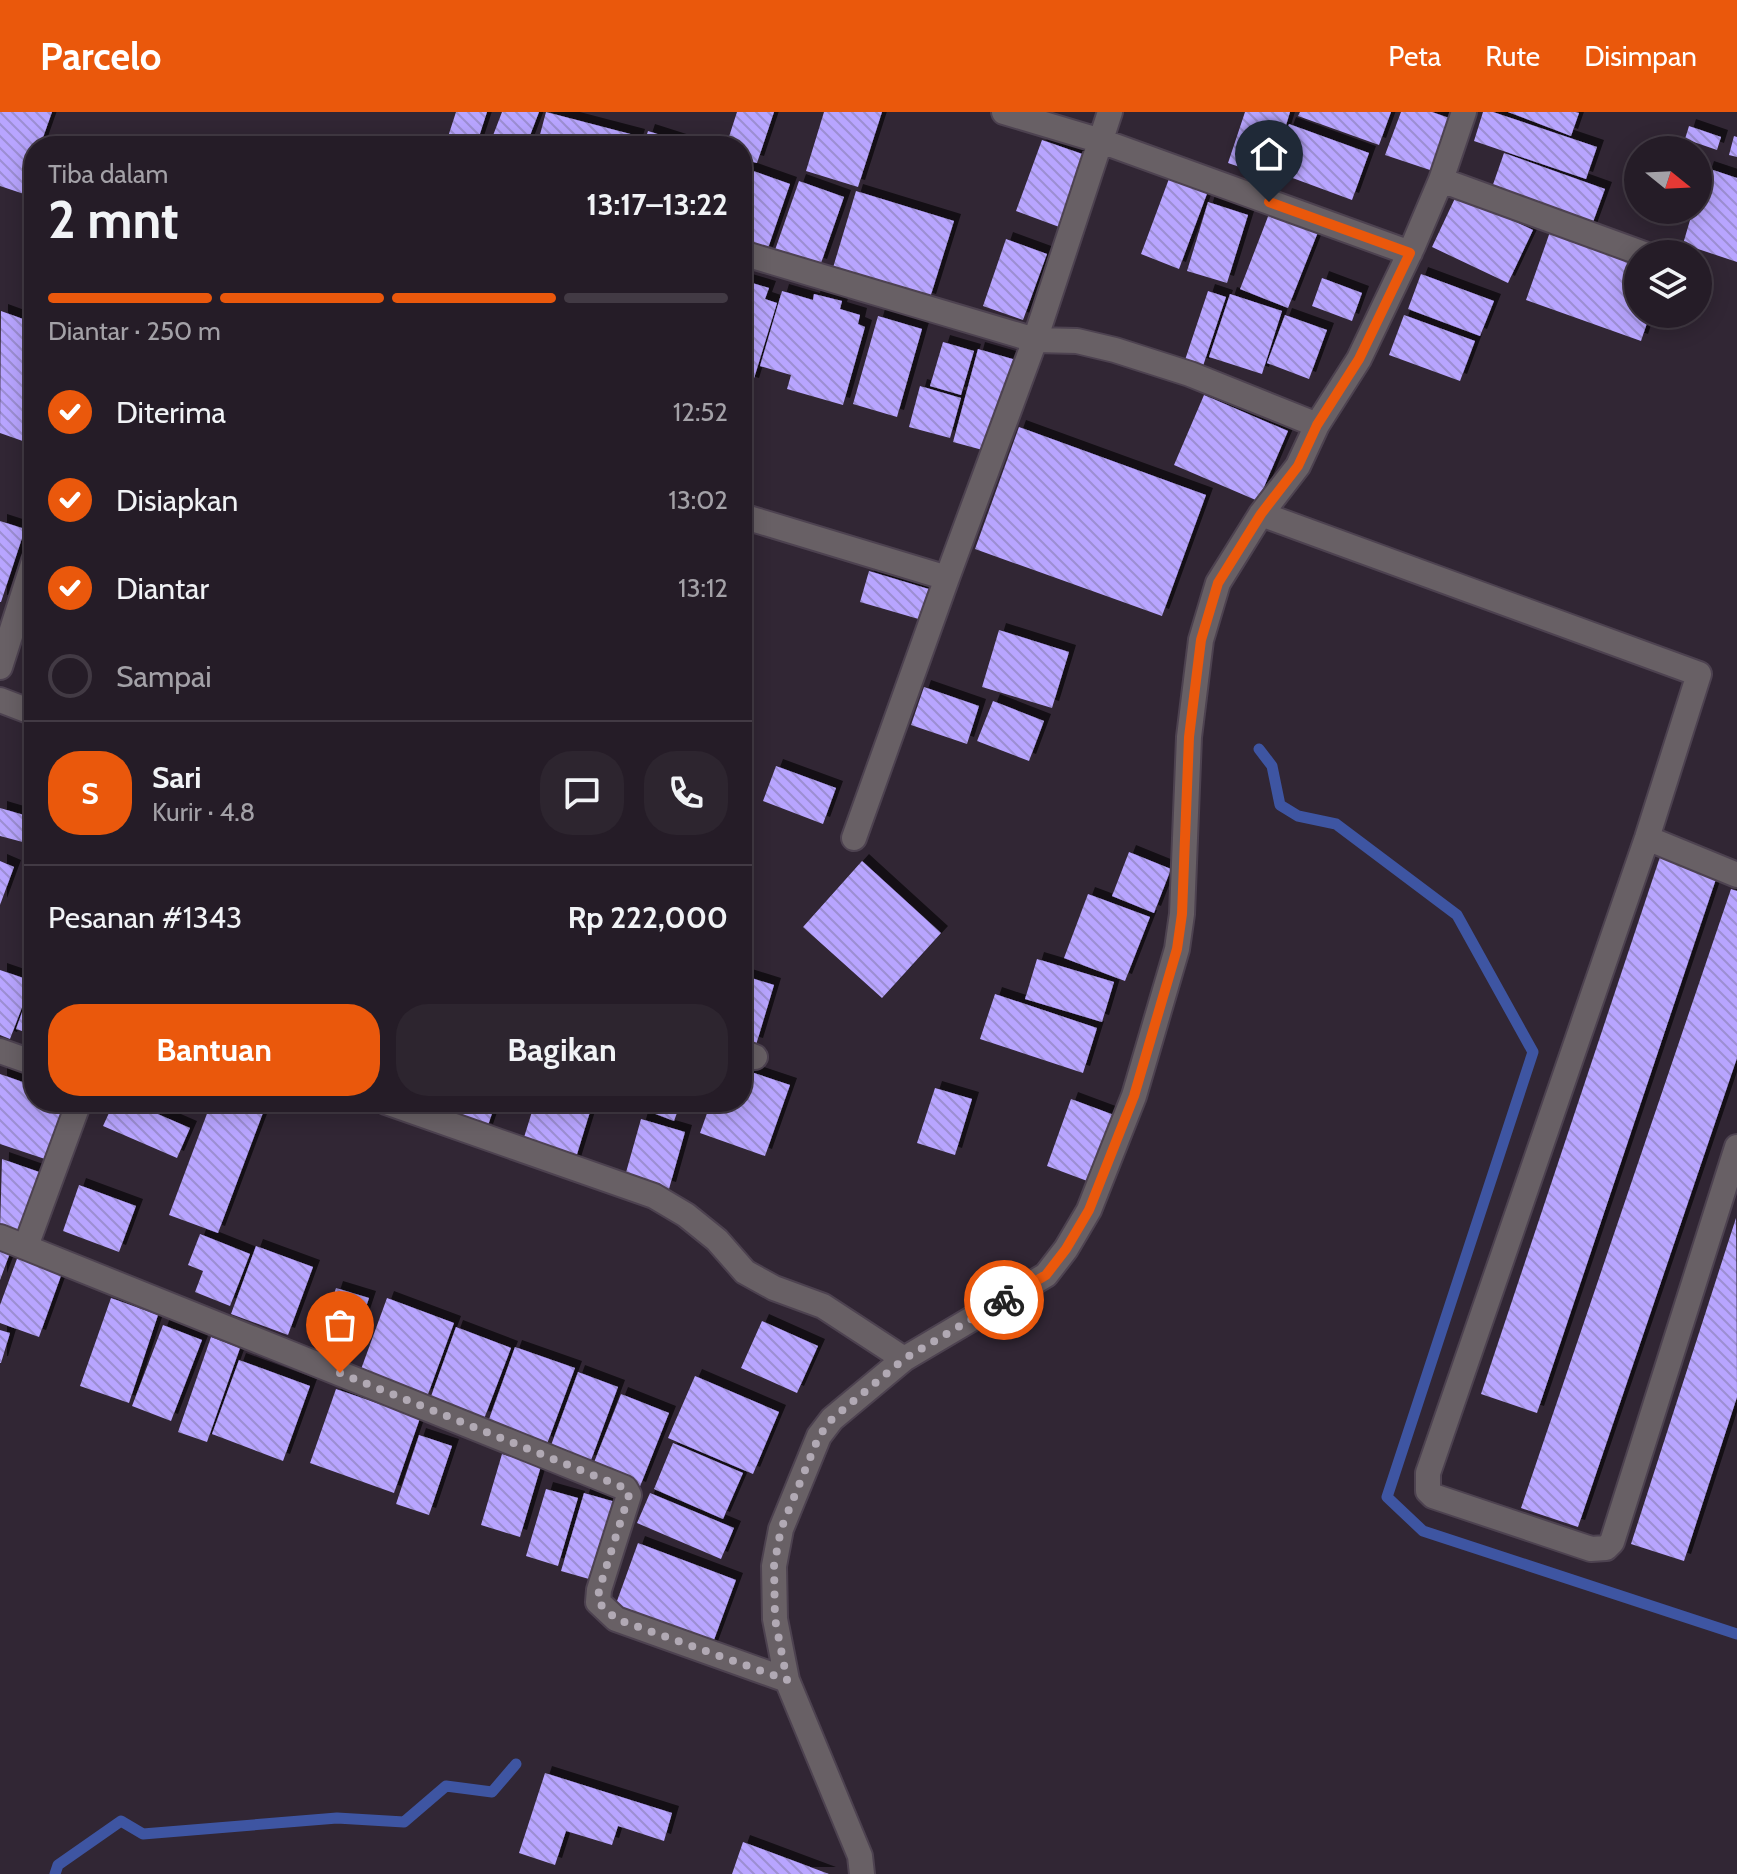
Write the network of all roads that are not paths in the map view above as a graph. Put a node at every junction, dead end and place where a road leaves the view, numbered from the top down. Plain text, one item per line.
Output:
1 (1004, 112) edge
2 (1110, 112) edge
3 (1464, 112) edge
4 (1101, 141) junction
5 (1441, 180) junction
6 (1624, 247) edge
7 (1410, 253) junction
8 (752, 256) edge
9 (1035, 340) junction
10 (1317, 425) junction
11 (1261, 514) junction
12 (752, 519) edge
13 (947, 578) junction
14 (24, 592) edge
15 (0, 667) edge
16 (0, 700) edge
17 (24, 709) edge
18 (854, 838) dead end
19 (1647, 838) junction
20 (1737, 875) edge
21 (0, 1051) edge
22 (24, 1059) edge
23 (75, 1112) edge
24 (415, 1112) edge
25 (1737, 1147) edge
26 (0, 1237) edge
27 (26, 1246) junction
28 (904, 1359) junction
29 (787, 1680) junction
30 (862, 1874) edge

1 - 4 street
2 - 4 street
3 - 5 street
4 - 7 street
4 - 9 street
5 - 6 street
5 - 7 street
7 - 10 street
8 - 9 street
9 - 10 street
9 - 13 street
10 - 11 street
11 - 19 street
11 - 28 street
12 - 13 street
13 - 18 street
14 - 15 street
16 - 17 street
19 - 20 street
19 - 25 street
21 - 22 street
23 - 27 street
24 - 28 street
26 - 27 street
27 - 29 street
28 - 29 street
29 - 30 street

